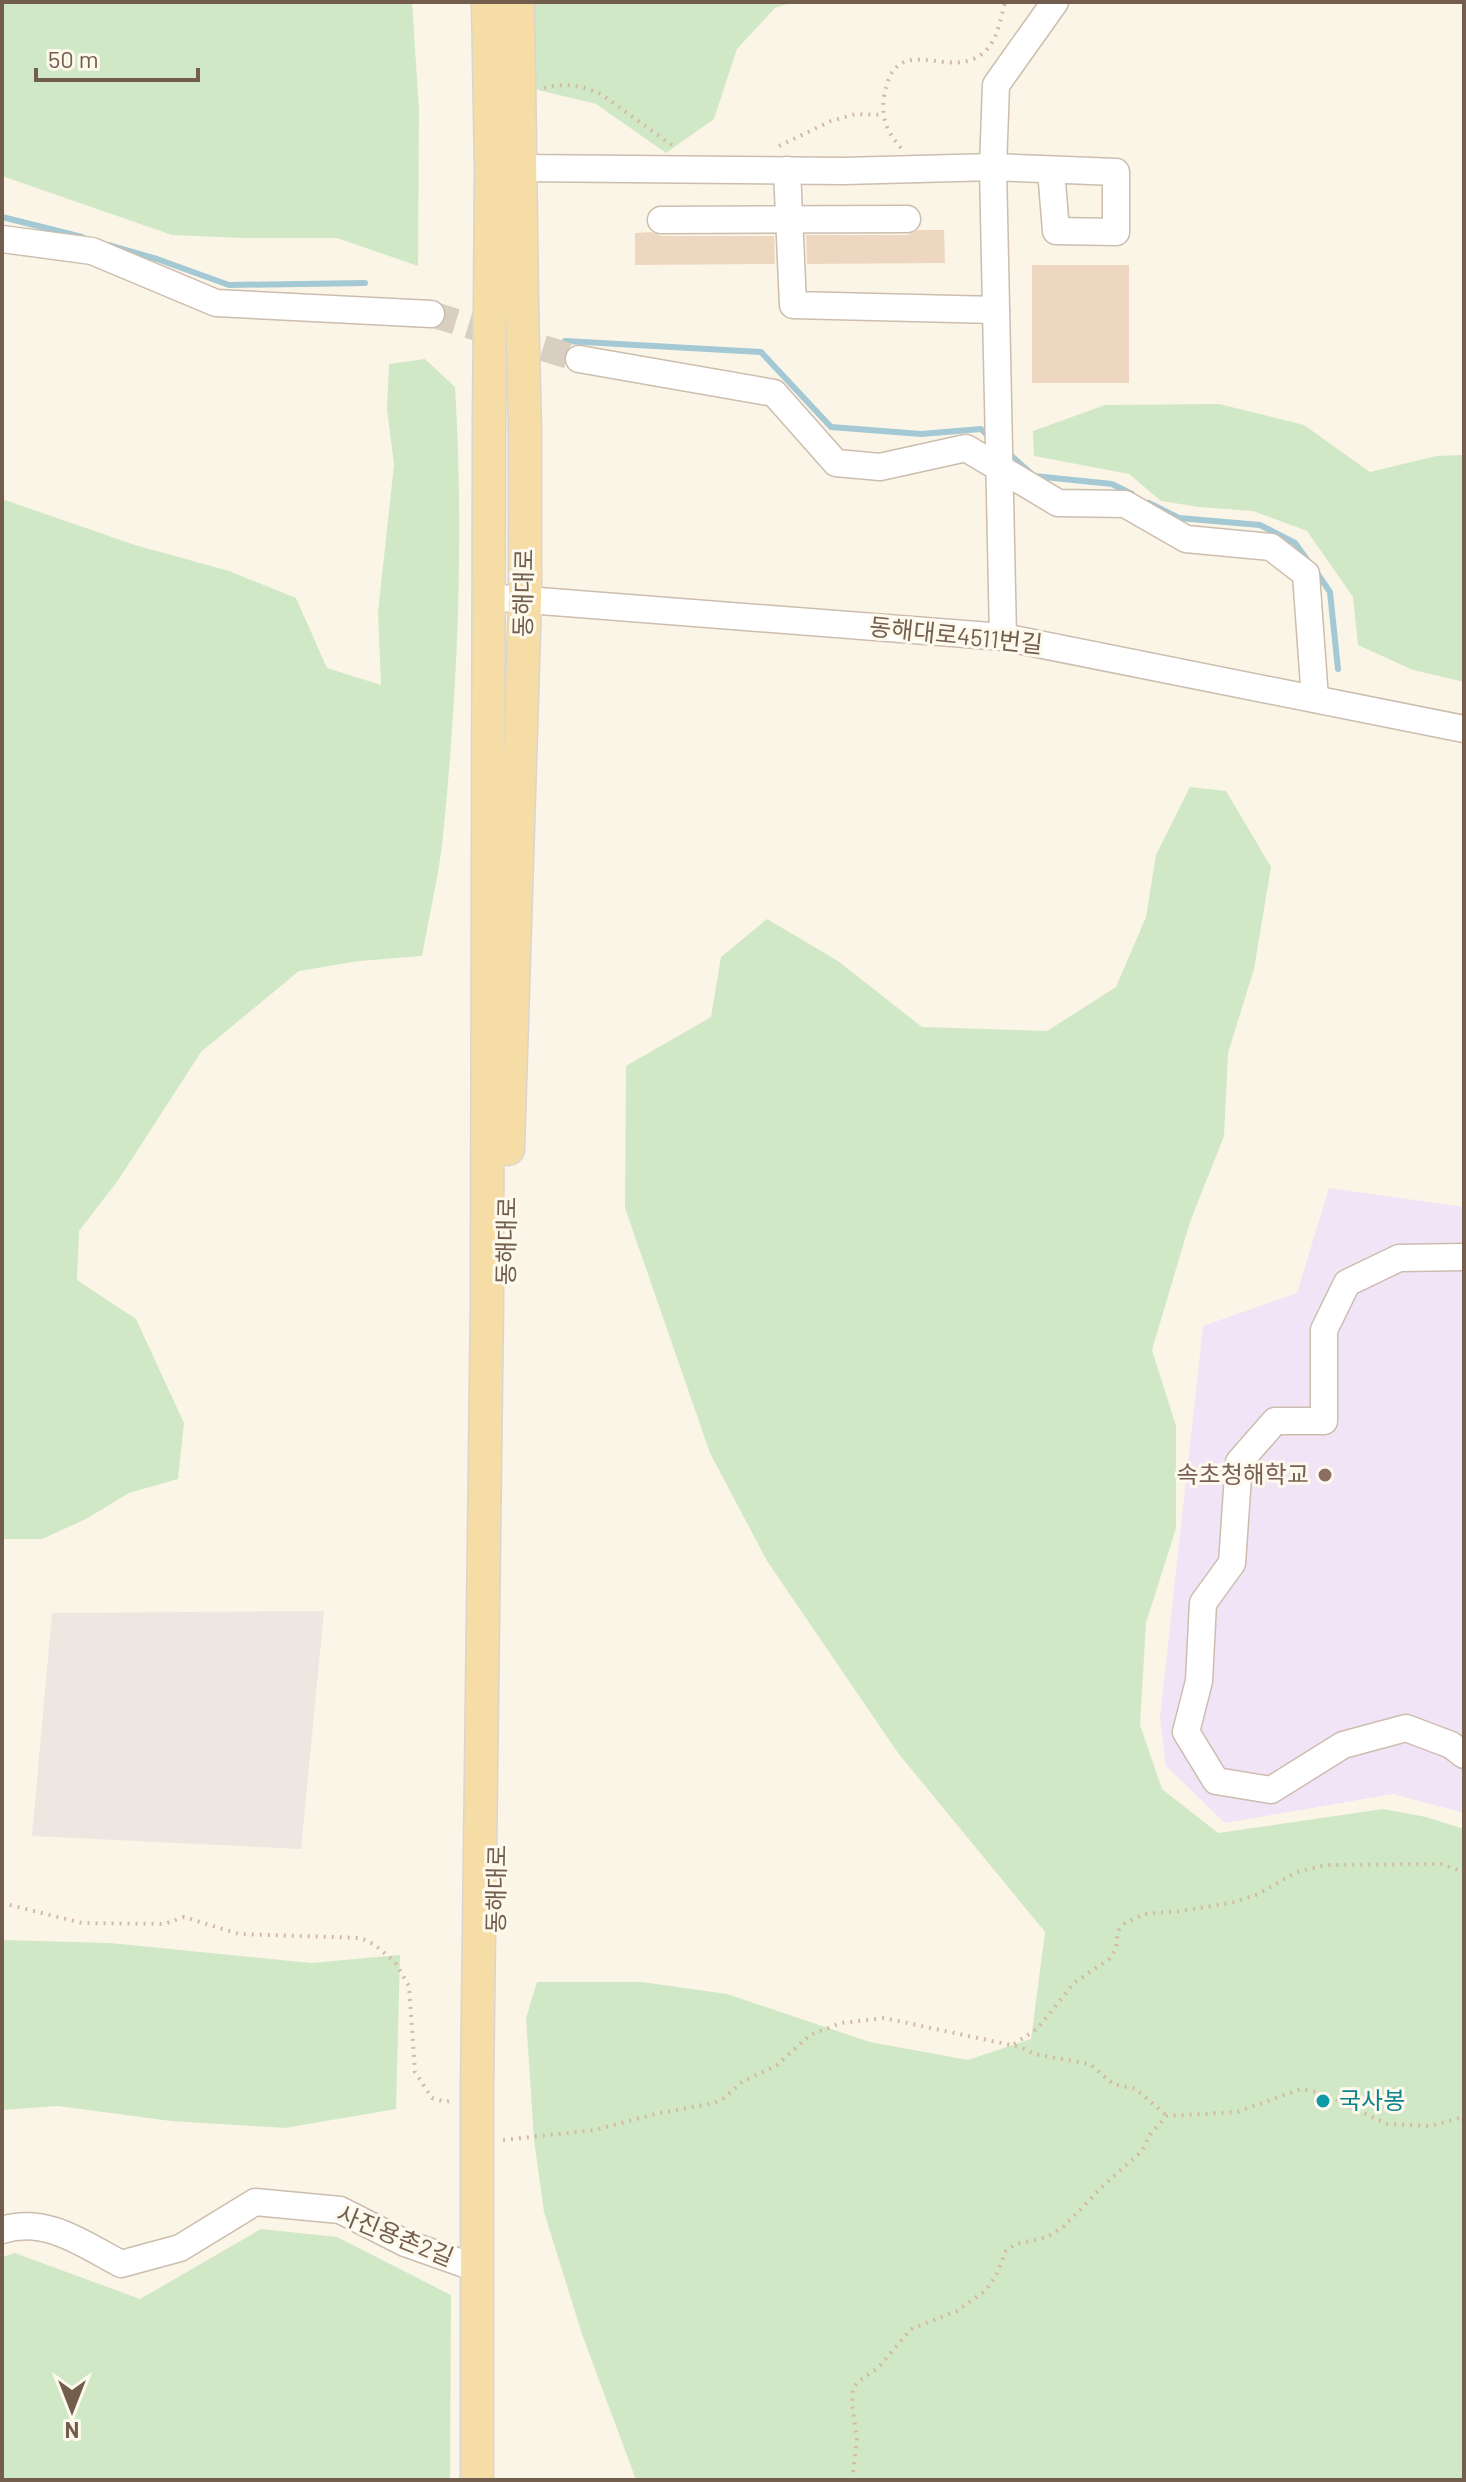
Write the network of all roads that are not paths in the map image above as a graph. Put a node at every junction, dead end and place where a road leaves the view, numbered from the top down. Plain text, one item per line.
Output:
1 (488, 2) edge
2 (518, 2) edge
3 (1055, 2) edge
4 (781, 159) junction
5 (993, 167) junction
6 (520, 168) junction
7 (1051, 170) dead end
8 (907, 219) dead end
9 (661, 220) dead end
10 (789, 221) junction
11 (2, 239) edge
12 (996, 310) junction
13 (431, 314) tunnel mouth
14 (579, 359) tunnel mouth
15 (999, 467) junction
16 (488, 597) junction
17 (525, 599) junction
18 (1003, 637) junction
19 (1315, 699) junction
20 (1464, 729) edge
21 (1464, 1257) edge
22 (1464, 1755) edge
23 (2, 2230) edge
24 (476, 2268) junction
25 (477, 2480) edge
26 (491, 2480) edge

1 - 16 main road, 동해대로, bridge
2 - 6 main road, 동해대로
3 - 5 street
4 - 5 street
4 - 6 street
4 - 10 street
5 - 7 street
5 - 12 street
6 - 17 main road, 동해대로, bridge
8 - 10 street
9 - 10 street
10 - 12 street
11 - 13 street
12 - 15 street
14 - 15 street
15 - 18 street
15 - 19 street
16 - 17 street, 동해대로4511번길
16 - 24 main road, 동해대로
17 - 18 street, 동해대로4511번길
17 - 26 main road, 동해대로
18 - 19 street, 동해대로4511번길
19 - 20 street, 동해대로4511번길
21 - 22 street
23 - 24 street, 사진용촌2길
24 - 25 main road, 동해대로

